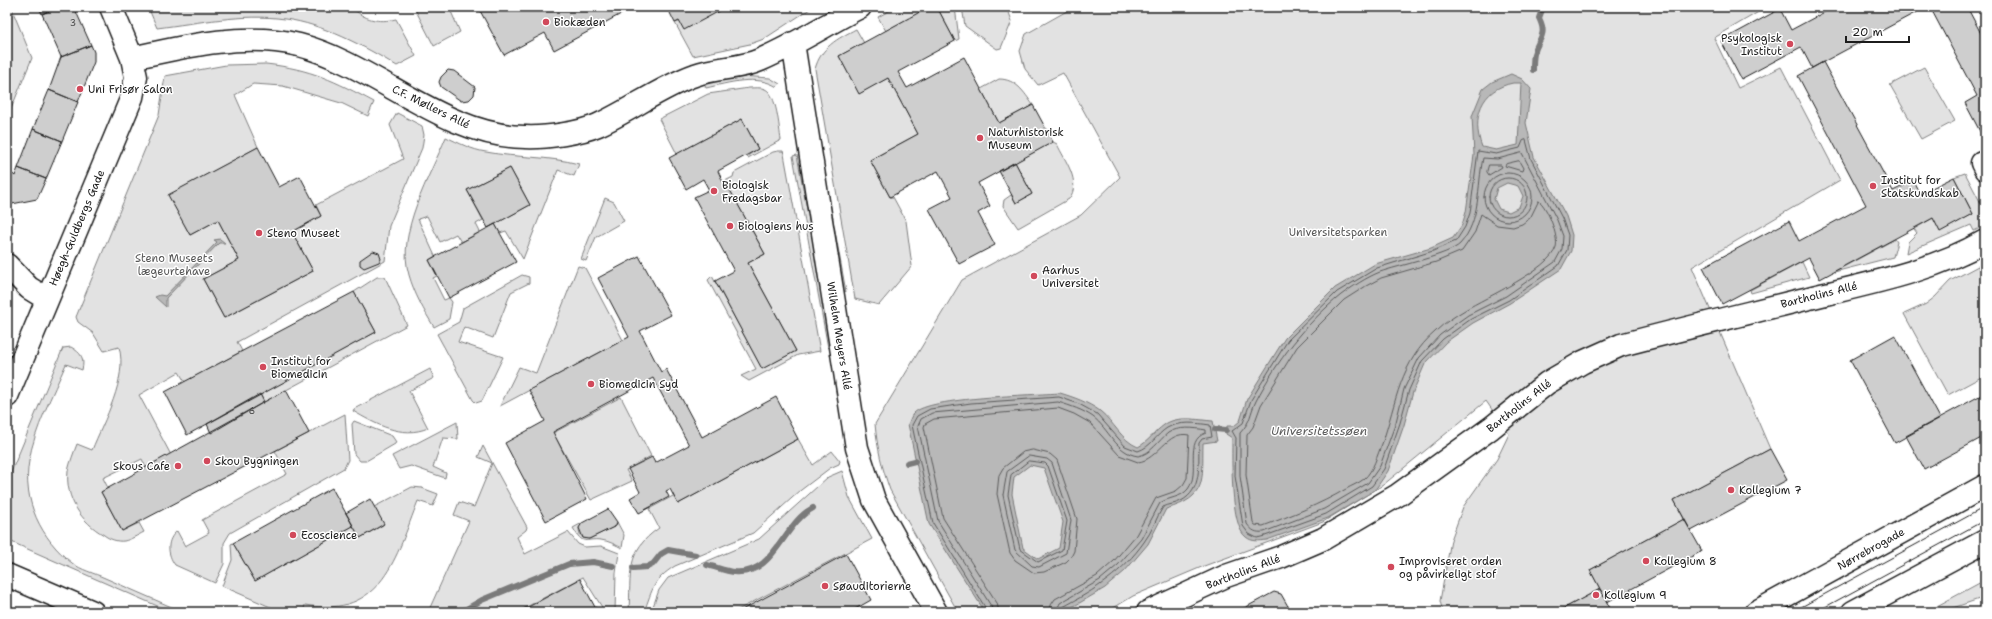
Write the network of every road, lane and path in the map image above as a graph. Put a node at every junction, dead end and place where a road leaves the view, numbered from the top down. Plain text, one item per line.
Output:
1 (111, 7) edge
2 (860, 7) edge
3 (793, 43) junction
4 (132, 58) junction
5 (1985, 241) edge
6 (7, 265) edge
7 (47, 299) junction
8 (7, 396) edge
9 (1985, 486) edge
10 (1985, 541) edge
11 (7, 575) edge
12 (94, 612) edge
13 (936, 612) edge
14 (1148, 612) edge
15 (1756, 612) edge
16 (1853, 612) edge

1 - 4 street, Høegh-Guldbergs Gade
2 - 3 street, C.F. Møllers Allé
3 - 4 street, C.F. Møllers Allé
3 - 13 street, Wilhelm Meyers Allé
4 - 7 street, Høegh-Guldbergs Gade
5 - 14 street, Bartholins Allé
6 - 7 street
7 - 8 street, Høegh-Guldbergs Gade
9 - 15 street, Nørrebrogade
10 - 16 street
11 - 12 street

